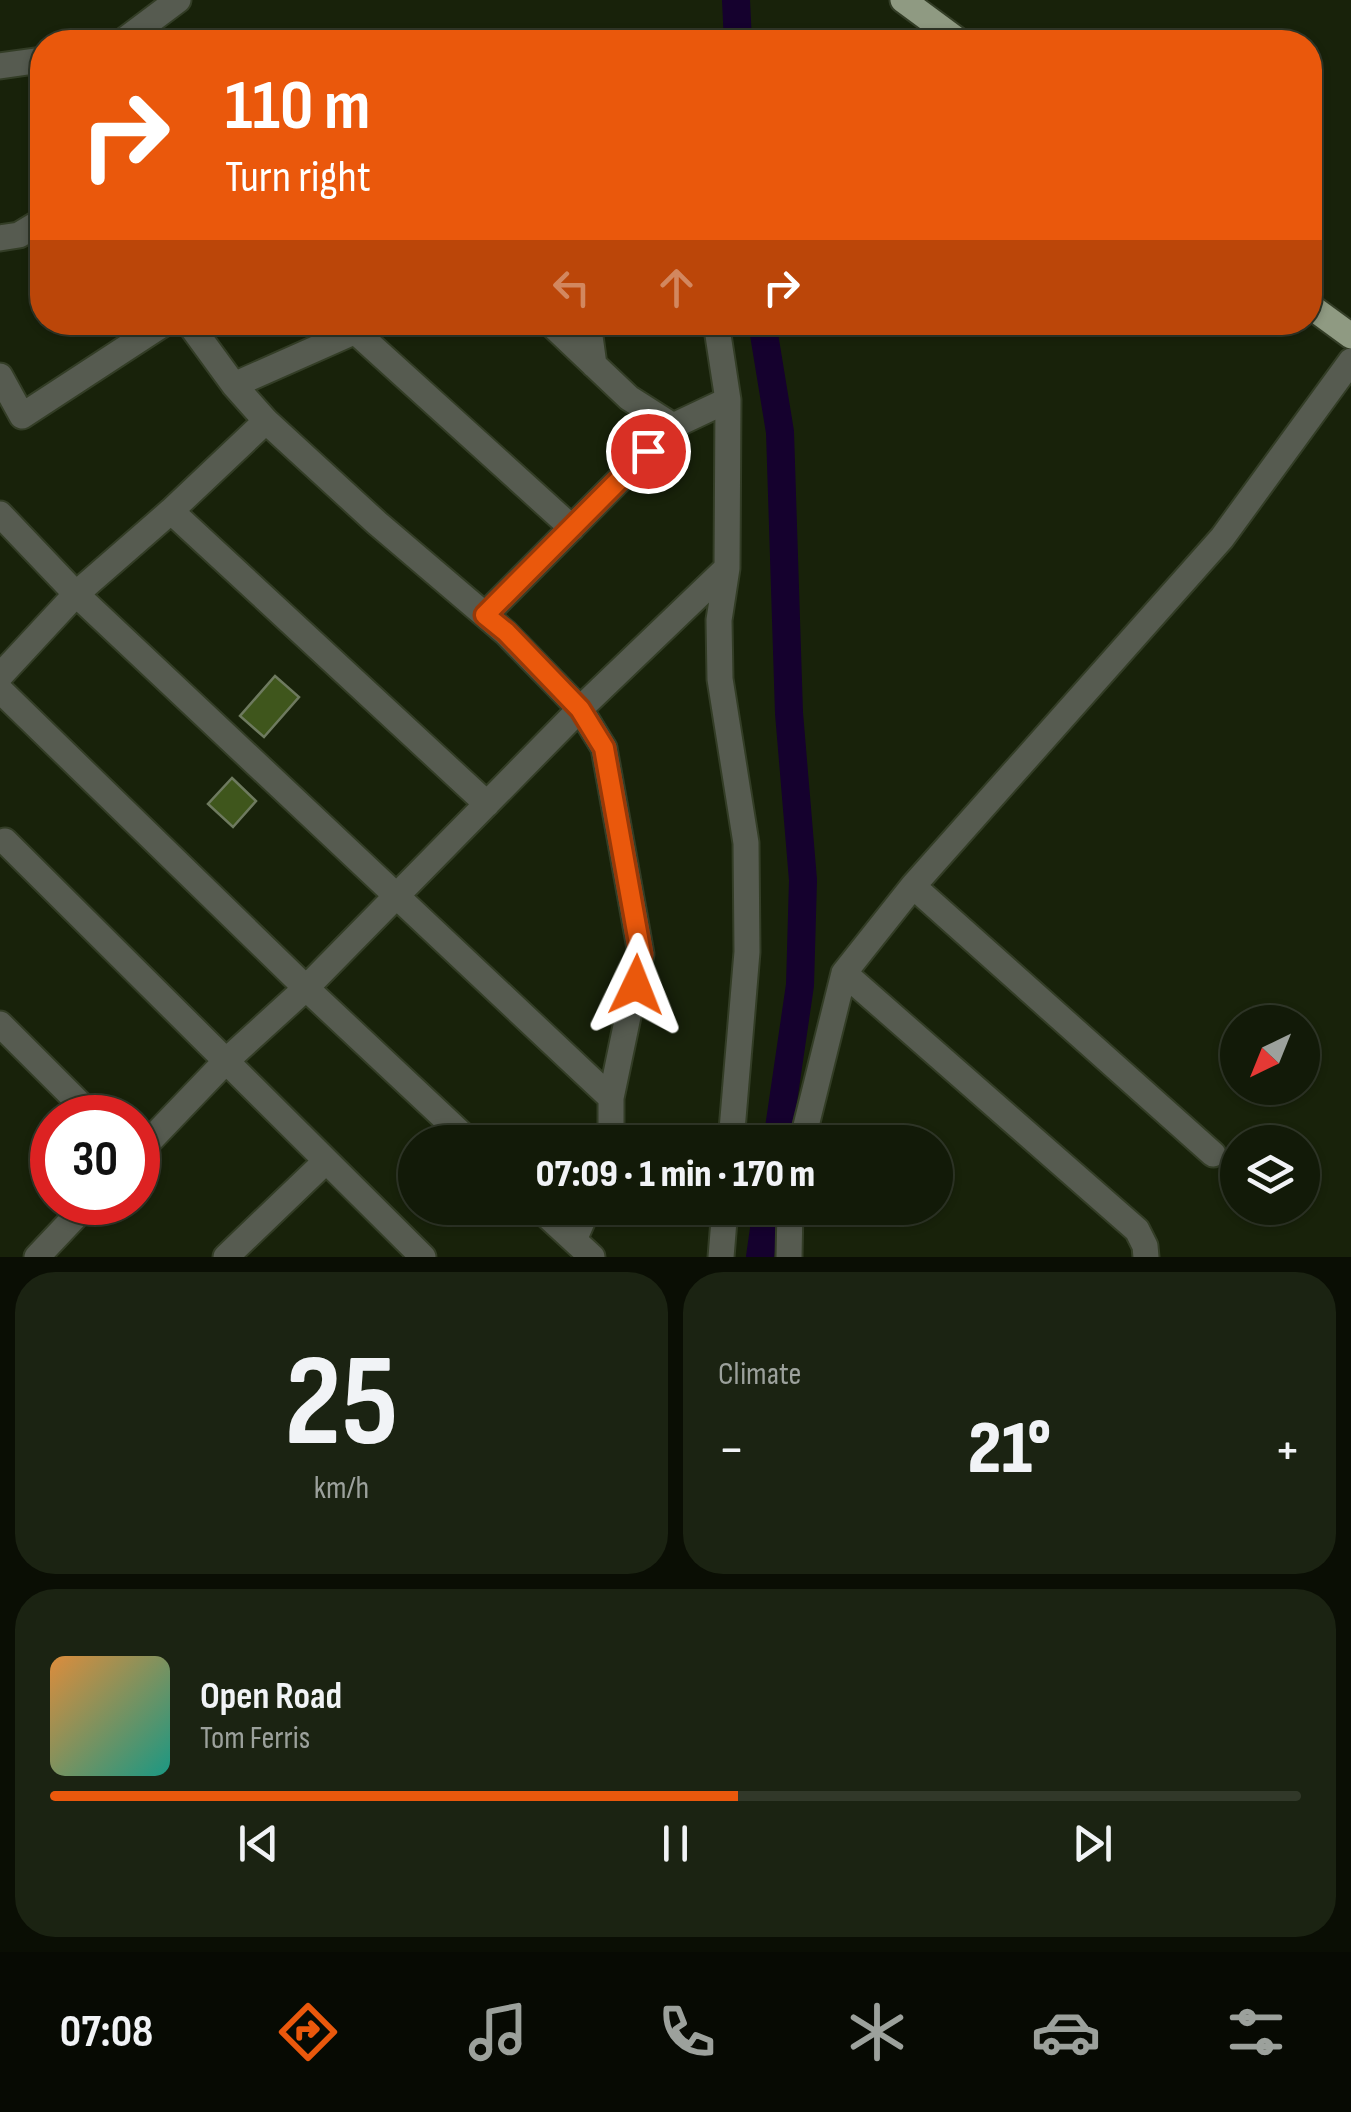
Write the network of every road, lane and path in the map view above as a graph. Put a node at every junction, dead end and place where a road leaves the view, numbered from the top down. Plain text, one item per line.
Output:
1 (178, 0) edge
2 (903, 0) edge
3 (138, 30) edge
4 (944, 30) edge
5 (30, 62) edge
6 (0, 66) edge
7 (30, 228) edge
8 (0, 238) edge
9 (1322, 315) edge
10 (146, 335) edge
11 (197, 335) edge
12 (348, 335) edge
13 (374, 335) edge
14 (563, 335) edge
15 (590, 335) edge
16 (718, 335) edge
17 (1351, 336) edge
18 (1351, 361) edge
19 (594, 365) junction
20 (0, 376) edge
21 (234, 385) junction
22 (728, 400) junction
23 (266, 422) junction
24 (673, 426) junction
25 (172, 511) junction
26 (0, 514) edge
27 (572, 528) junction
28 (727, 568) junction
29 (76, 594) junction
30 (485, 615) junction
31 (0, 676) edge
32 (0, 690) edge
33 (580, 709) junction
34 (487, 804) junction
35 (2, 841) edge
36 (913, 886) junction
37 (397, 896) junction
38 (844, 973) junction
39 (306, 988) junction
40 (0, 1024) edge
41 (226, 1061) junction
42 (71, 1095) edge
43 (611, 1098) junction
44 (452, 1125) edge
45 (611, 1125) edge
46 (732, 1125) edge
47 (806, 1125) edge
48 (160, 1129) edge
49 (1213, 1154) dead end
50 (326, 1161) junction
51 (68, 1225) edge
52 (558, 1225) edge
53 (724, 1225) edge
54 (790, 1225) edge
55 (583, 1248) edge
56 (413, 1254) edge
57 (37, 1257) edge
58 (226, 1257) edge
59 (721, 1257) edge
60 (789, 1257) edge
61 (1146, 1257) edge

1 - 3 street
2 - 4 main road
5 - 6 street
7 - 8 street
9 - 17 main road
10 - 20 street
11 - 21 street
12 - 21 street
13 - 27 street
14 - 19 street
15 - 19 street
16 - 22 street
18 - 36 street
19 - 24 street
21 - 23 street
22 - 24 street
22 - 28 street
23 - 25 street
23 - 30 street
24 - 27 street
25 - 29 street
25 - 34 street
26 - 29 street
27 - 30 street
28 - 33 street
28 - 46 street
29 - 31 street
29 - 37 street
30 - 33 street
32 - 39 street
33 - 34 street
33 - 43 street
34 - 37 street
35 - 41 street
36 - 38 street
36 - 49 street
37 - 39 street
37 - 43 street
38 - 47 street
38 - 61 street
39 - 41 street
39 - 44 street
40 - 42 street
41 - 48 street
41 - 50 street
43 - 45 street
50 - 56 street
50 - 58 street
51 - 57 street
52 - 55 street
53 - 59 street
54 - 60 street

